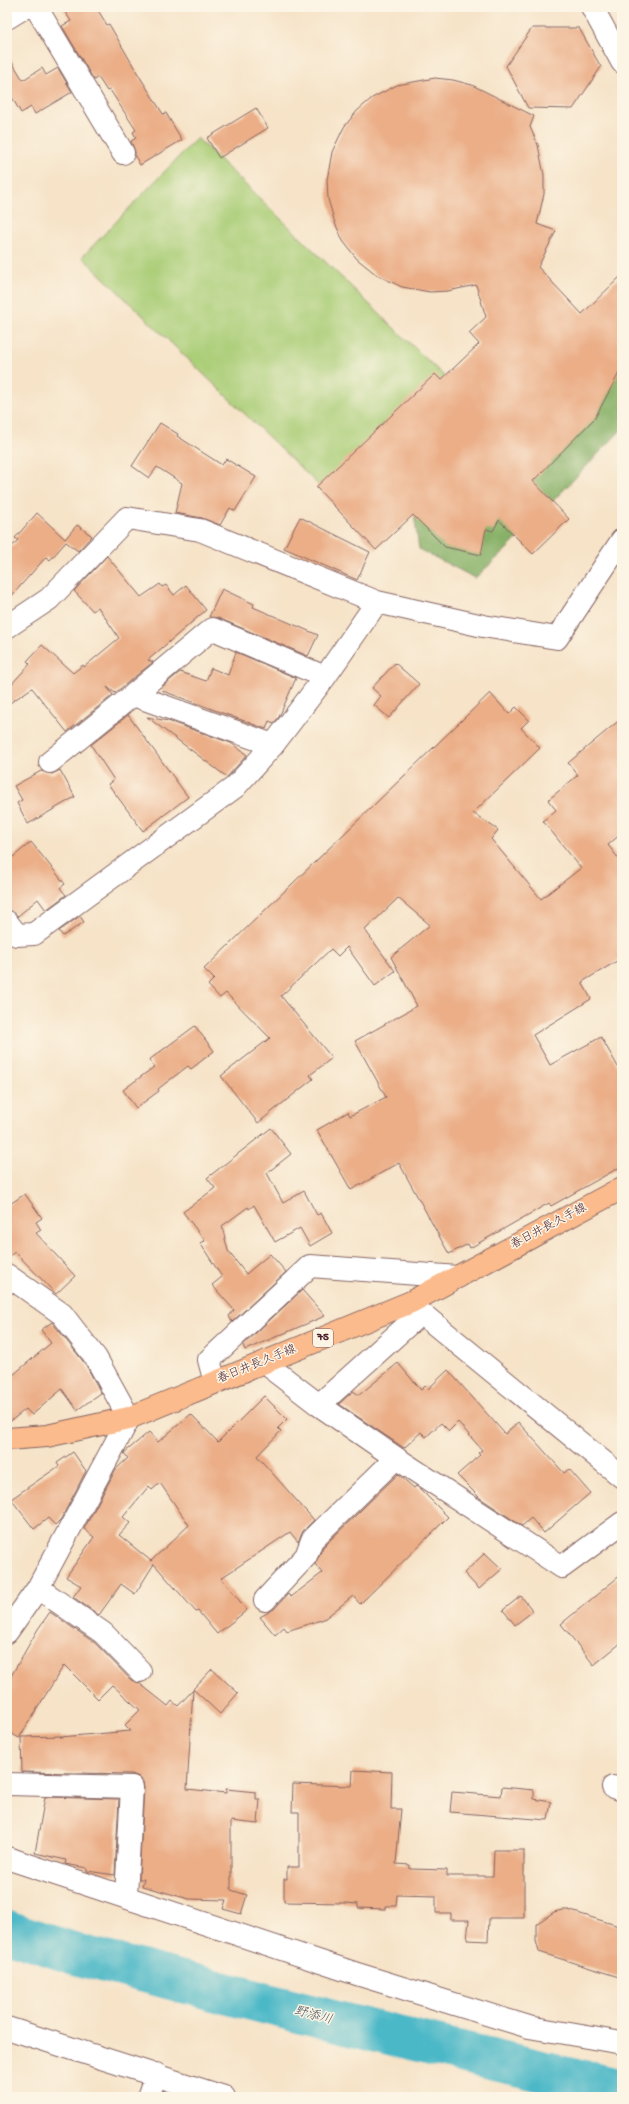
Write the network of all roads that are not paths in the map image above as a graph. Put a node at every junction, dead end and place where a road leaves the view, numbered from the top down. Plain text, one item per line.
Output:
1 (25, 7) edge
2 (36, 7) edge
3 (592, 7) edge
4 (7, 18) edge
5 (622, 62) edge
6 (123, 153) dead end
7 (622, 540) edge
8 (377, 602) junction
9 (7, 627) edge
10 (325, 677) junction
11 (133, 695) junction
12 (273, 745) junction
13 (50, 762) dead end
14 (7, 922) edge
15 (622, 1188) edge
16 (7, 1275) edge
17 (458, 1277) junction
18 (416, 1308) junction
19 (267, 1361) junction
20 (215, 1382) junction
21 (319, 1405) junction
22 (128, 1418) junction
23 (7, 1439) edge
24 (396, 1458) junction
25 (622, 1477) edge
26 (622, 1523) edge
27 (38, 1588) junction
28 (265, 1600) dead end
29 (7, 1632) edge
30 (140, 1671) dead end
31 (7, 1784) edge
32 (7, 1858) edge
33 (126, 1896) junction
34 (7, 2028) edge
35 (622, 2043) edge
36 (156, 2074) junction
37 (148, 2097) edge
38 (224, 2097) edge

1 - 4 street
2 - 6 street
3 - 5 street
7 - 8 street
8 - 9 street
8 - 10 street
10 - 11 street
10 - 12 street
11 - 12 street
11 - 13 street
12 - 14 street
15 - 17 main road, 春日井長久手線 / 75
16 - 22 street
17 - 18 main road, 春日井長久手線 / 75
17 - 20 street
18 - 19 main road, 春日井長久手線 / 75
18 - 21 street
18 - 25 street
19 - 20 main road, 春日井長久手線 / 75
19 - 21 street
20 - 22 main road, 春日井長久手線 / 75
21 - 24 street
22 - 23 main road, 春日井長久手線 / 75
22 - 27 street
24 - 26 street
24 - 28 street
27 - 29 street
27 - 30 street
31 - 33 street
32 - 33 street
33 - 35 street
34 - 36 street
36 - 37 street
36 - 38 street

